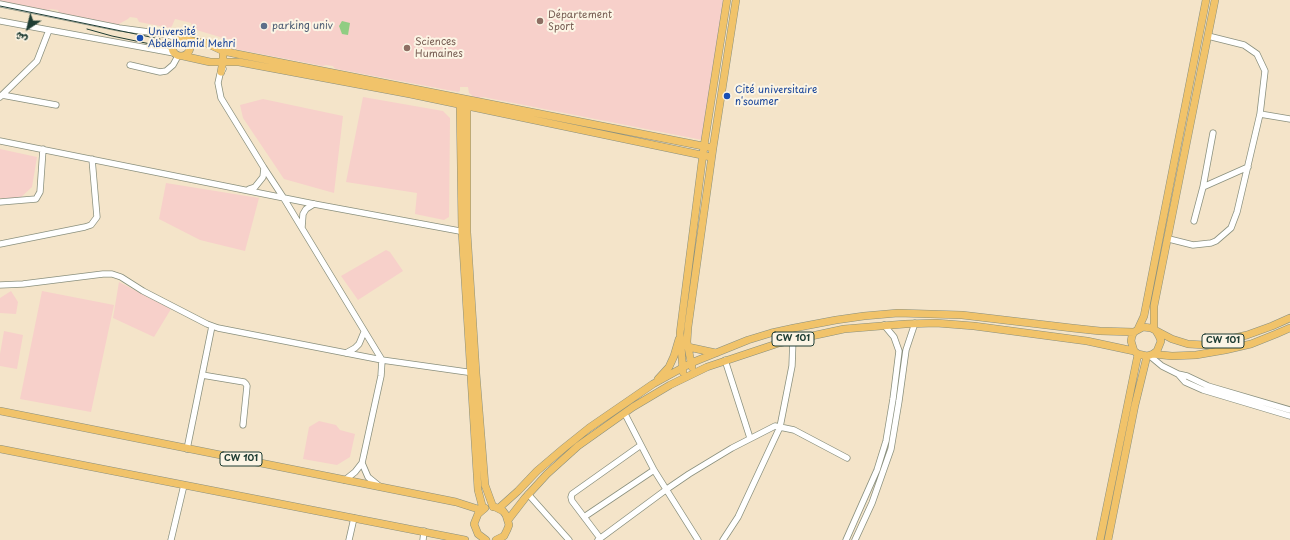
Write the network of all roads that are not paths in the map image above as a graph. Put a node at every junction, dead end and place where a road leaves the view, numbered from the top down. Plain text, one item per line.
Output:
1 (727, 0) edge
2 (736, 0) edge
3 (1206, 0) edge
4 (1215, 0) edge
5 (0, 4) edge
6 (0, 21) edge
7 (49, 30) junction
8 (1208, 36) junction
9 (178, 38) junction
10 (186, 40) junction
11 (223, 51) junction
12 (178, 55) junction
13 (223, 61) junction
14 (232, 61) junction
15 (215, 62) junction
16 (130, 65) dead end
17 (220, 73) junction
18 (1, 96) edge
19 (464, 103) junction
20 (56, 105) dead end
21 (1260, 114) junction
22 (1290, 119) edge
23 (1213, 133) dead end
24 (0, 140) edge
25 (704, 146) junction
26 (713, 148) junction
27 (43, 149) junction
28 (703, 155) junction
29 (712, 157) junction
30 (92, 159) junction
31 (1248, 167) junction
32 (264, 168) junction
33 (1203, 187) junction
34 (246, 190) junction
35 (283, 197) junction
36 (0, 202) edge
37 (314, 204) junction
38 (1194, 220) dead end
39 (302, 229) junction
40 (464, 232) junction
41 (1168, 239) junction
42 (692, 243) junction
43 (0, 244) edge
44 (700, 244) junction
45 (0, 285) edge
46 (1290, 318) edge
47 (915, 324) junction
48 (884, 325) junction
49 (212, 326) junction
50 (1290, 328) edge
51 (1136, 330) junction
52 (1155, 330) junction
53 (364, 332) junction
54 (680, 334) junction
55 (793, 339) junction
56 (685, 344) junction
57 (346, 353) junction
58 (716, 353) junction
59 (1136, 353) junction
60 (1150, 356) junction
61 (382, 360) junction
62 (726, 360) junction
63 (691, 363) junction
64 (683, 368) junction
65 (473, 373) junction
66 (694, 374) junction
67 (1178, 374) junction
68 (202, 375) junction
69 (684, 378) junction
70 (653, 384) junction
71 (1290, 410) edge
72 (0, 411) edge
73 (625, 414) junction
74 (893, 416) junction
75 (1290, 416) edge
76 (243, 425) dead end
77 (780, 427) junction
78 (750, 438) junction
79 (641, 445) junction
80 (0, 449) edge
81 (187, 449) junction
82 (847, 458) dead end
83 (362, 463) junction
84 (654, 470) junction
85 (345, 480) junction
86 (184, 485) junction
87 (381, 487) junction
88 (667, 489) junction
89 (528, 494) junction
90 (496, 507) junction
91 (482, 509) junction
92 (584, 517) junction
93 (354, 518) junction
94 (508, 520) junction
95 (424, 532) junction
96 (504, 538) edge
97 (599, 539) edge
98 (171, 540) edge
99 (349, 540) edge
100 (423, 540) edge
101 (465, 540) edge
102 (486, 540) edge
103 (496, 540) edge
104 (569, 540) edge
105 (698, 540) edge
106 (723, 540) edge
107 (846, 540) edge
108 (855, 540) edge
109 (1100, 540) edge
110 (1108, 540) edge

1 - 25 main road
2 - 26 main road
3 - 51 main road
4 - 8 main road
5 - 9 street
6 - 7 street
7 - 12 street
7 - 18 street
8 - 21 street
8 - 41 main road
9 - 10 main road
9 - 12 main road
10 - 11 main road
10 - 12 main road
11 - 13 main road
11 - 19 main road
12 - 15 main road
12 - 16 street
13 - 14 main road
13 - 15 main road
13 - 17 main road
14 - 17 street
14 - 19 main road
15 - 17 street
17 - 32 street
18 - 20 street
19 - 25 main road
19 - 28 main road
19 - 40 main road
21 - 22 street
21 - 31 street
23 - 33 street
24 - 27 street
25 - 26 main road
25 - 28 main road
26 - 29 main road
27 - 30 street
27 - 36 street
28 - 29 main road
28 - 42 main road
29 - 44 main road
30 - 34 street
30 - 43 street
31 - 33 street
31 - 41 street
32 - 34 street
32 - 35 street
33 - 38 street
34 - 35 street
35 - 37 street
35 - 39 street
37 - 39 street
37 - 40 street
39 - 53 street
40 - 65 main road
41 - 52 main road
42 - 44 main road
42 - 54 main road
44 - 56 main road
45 - 49 street
46 - 52 main road, CW 101
47 - 48 main road, CW 101
47 - 59 main road, CW 101
47 - 74 street
48 - 55 main road, CW 101
48 - 74 street
49 - 57 street
49 - 68 street
50 - 60 main road, CW 101
51 - 52 main road
51 - 58 main road, CW 101
51 - 59 main road
52 - 60 main road
53 - 57 street
53 - 61 street
54 - 56 main road
54 - 70 main road
55 - 62 main road, CW 101
55 - 77 street
56 - 58 main road
56 - 63 main road
56 - 64 main road
57 - 61 street
58 - 63 main road, CW 101
59 - 60 main road
59 - 109 main road
60 - 67 street
60 - 110 main road
61 - 65 street
61 - 83 street
62 - 66 main road, CW 101
62 - 78 street
63 - 64 main road, CW 101
63 - 66 main road
64 - 69 main road
64 - 70 main road, CW 101
65 - 90 main road
65 - 91 main road
66 - 69 main road, CW 101
67 - 71 street
67 - 75 street
68 - 76 street
68 - 81 street
69 - 73 main road, CW 101
70 - 90 main road, CW 101
72 - 81 main road, CW 101
73 - 79 street
73 - 89 main road, CW 101
74 - 107 street
74 - 108 street
77 - 78 street
77 - 82 street
77 - 106 street
78 - 88 street
79 - 84 street
79 - 92 street
80 - 86 main road
81 - 85 main road, CW 101
83 - 85 street
83 - 87 street
84 - 88 street
84 - 92 street
85 - 87 main road, CW 101
86 - 93 main road
86 - 98 street
87 - 91 main road, CW 101
88 - 97 street
88 - 105 street
89 - 94 main road, CW 101
89 - 104 street
90 - 91 main road
90 - 94 main road
91 - 102 main road
92 - 97 street
93 - 95 main road
93 - 99 street
94 - 96 main road
95 - 100 street
95 - 101 main road
96 - 103 main road

